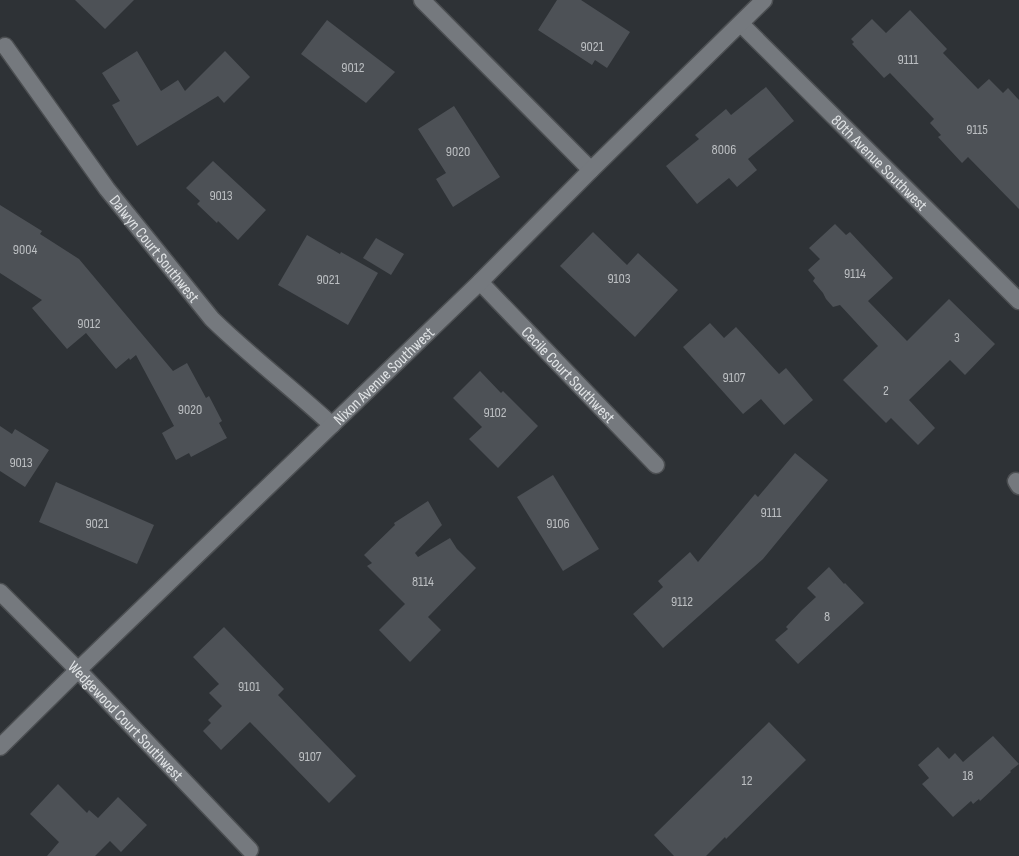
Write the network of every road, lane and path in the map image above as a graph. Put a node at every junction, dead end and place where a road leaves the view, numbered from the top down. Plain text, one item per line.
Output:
1 (422, 0) edge
2 (764, 0) edge
3 (741, 24) junction
4 (5, 46) dead end
5 (591, 170) junction
6 (480, 282) junction
7 (1019, 301) edge
8 (332, 425) junction
9 (656, 465) dead end
10 (0, 592) edge
11 (78, 670) junction
12 (0, 747) edge
13 (250, 850) dead end

1 - 5 street
2 - 3 street, Nixon Avenue Southwest
3 - 5 street, Nixon Avenue Southwest
3 - 7 street, 80th Avenue Southwest
4 - 8 street, Dalwyn Court Southwest
5 - 6 street, Nixon Avenue Southwest
6 - 8 street, Nixon Avenue Southwest
6 - 9 street, Cecile Court Southwest
8 - 11 street, Nixon Avenue Southwest
10 - 11 street, Wedgewood Court Southwest
11 - 12 street, Nixon Avenue Southwest
11 - 13 street, Wedgewood Court Southwest

